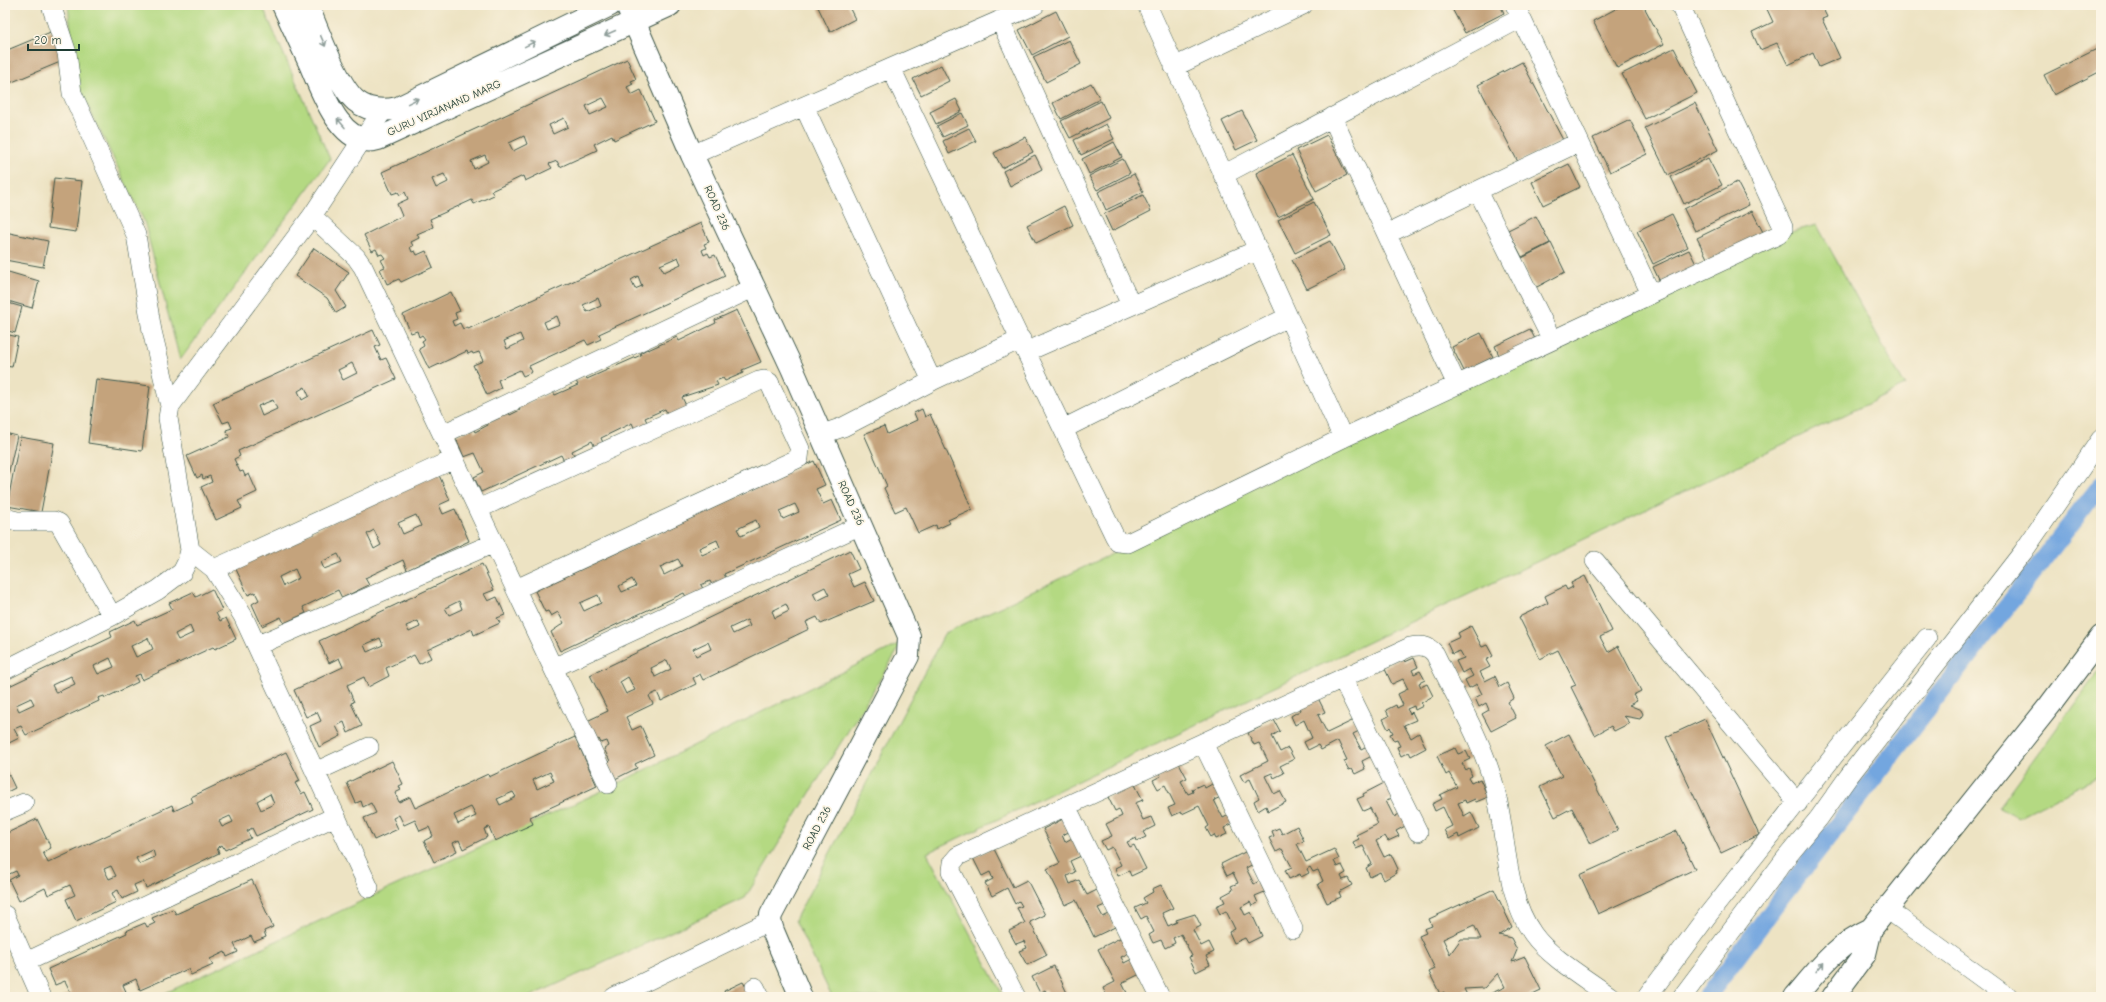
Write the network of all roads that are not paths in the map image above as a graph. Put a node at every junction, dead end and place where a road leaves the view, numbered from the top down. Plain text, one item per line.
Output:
1 (51, 5) edge
2 (283, 5) edge
3 (307, 5) edge
4 (610, 5) edge
5 (670, 5) edge
6 (1035, 5) edge
7 (1147, 5) edge
8 (1303, 5) edge
9 (1680, 5) edge
10 (1518, 12) edge
11 (631, 13) edge
12 (1000, 20) junction
13 (1174, 67) junction
14 (891, 68) junction
15 (804, 106) junction
16 (383, 111) junction
17 (1332, 118) junction
18 (362, 140) junction
19 (1579, 142) junction
20 (692, 155) junction
21 (1223, 175) junction
22 (1478, 191) junction
23 (312, 216) junction
24 (1386, 234) junction
25 (1257, 250) junction
26 (753, 288) junction
27 (1651, 294) junction
28 (1131, 305) junction
29 (1288, 317) junction
30 (1552, 340) junction
31 (1024, 346) junction
32 (932, 381) junction
33 (1456, 385) junction
34 (170, 406) junction
35 (1063, 429) junction
36 (443, 434) junction
37 (820, 435) junction
38 (1343, 438) junction
39 (2101, 439) edge
40 (454, 459) junction
41 (478, 509) junction
42 (5, 518) edge
43 (861, 525) junction
44 (494, 543) junction
45 (190, 550) junction
46 (1595, 561) dead end
47 (214, 569) junction
48 (516, 589) junction
49 (112, 616) junction
50 (2101, 637) edge
51 (1927, 638) dead end
52 (258, 645) junction
53 (553, 668) junction
54 (5, 670) edge
55 (1342, 678) junction
56 (1203, 743) junction
57 (369, 747) dead end
58 (316, 772) junction
59 (608, 784) dead end
60 (24, 803) dead end
61 (1798, 803) junction
62 (1066, 806) junction
63 (5, 811) edge
64 (336, 816) junction
65 (1418, 832) dead end
66 (370, 888) dead end
67 (1887, 909) junction
68 (5, 915) edge
69 (770, 921) junction
70 (1293, 929) dead end
71 (1871, 929) junction
72 (26, 962) junction
73 (41, 997) edge
74 (614, 997) edge
75 (801, 997) edge
76 (1016, 997) edge
77 (1160, 997) edge
78 (1611, 997) edge
79 (1647, 997) edge
80 (1682, 997) edge
81 (1795, 997) edge
82 (1833, 997) edge
83 (2008, 997) edge

1 - 34 street
18 -> 2 street
3 -> 16 street, GURU VIRJANAND MARG
16 -> 4 street, GURU VIRJANAND MARG
5 - 11 street, GURU VIRJANAND MARG
6 - 12 street
7 - 13 street
8 - 13 street
9 - 27 street
10 - 17 street
10 - 19 street
11 -> 18 street, GURU VIRJANAND MARG
11 - 20 street, ROAD 236
12 - 14 street
12 - 28 street
13 - 21 street
14 - 15 street
14 - 31 street
15 - 20 street
15 - 32 street
16 - 18 street
17 - 21 street
17 - 24 street
18 - 23 street
19 - 22 street
19 - 27 street
20 - 26 street, ROAD 236
21 - 25 street
22 - 24 street
22 - 30 street
23 - 34 street
23 - 36 street
24 - 33 street
25 - 28 street
25 - 29 street
26 - 36 street
26 - 37 street, ROAD 236
27 - 30 street
28 - 31 street
29 - 35 street
29 - 38 street
30 - 33 street
31 - 32 street
31 - 35 street
32 - 37 street
33 - 38 street
34 - 45 street
35 - 38 street
36 - 40 street
37 - 43 street, ROAD 236
39 - 80 street
40 - 41 street
40 - 47 street
41 - 44 street
41 - 48 street
42 - 49 street
43 - 53 street
43 - 69 street, ROAD 236
44 - 48 street
44 - 52 street
45 - 47 street
45 - 49 street
46 - 61 street
47 - 52 street
48 - 53 street
49 - 54 street
50 - 67 street
51 - 61 street
52 - 58 street
53 - 59 street
55 - 56 street
55 - 65 street
55 - 78 street
56 - 62 street
56 - 70 street
57 - 58 street
58 - 64 street
60 - 63 street
61 - 79 street
62 - 76 street
62 - 77 street
64 - 66 street
64 - 72 street
67 - 71 street
67 - 83 street
68 - 72 street
69 - 74 street
69 - 75 street
81 -> 71 street
71 - 82 street
72 - 73 street

